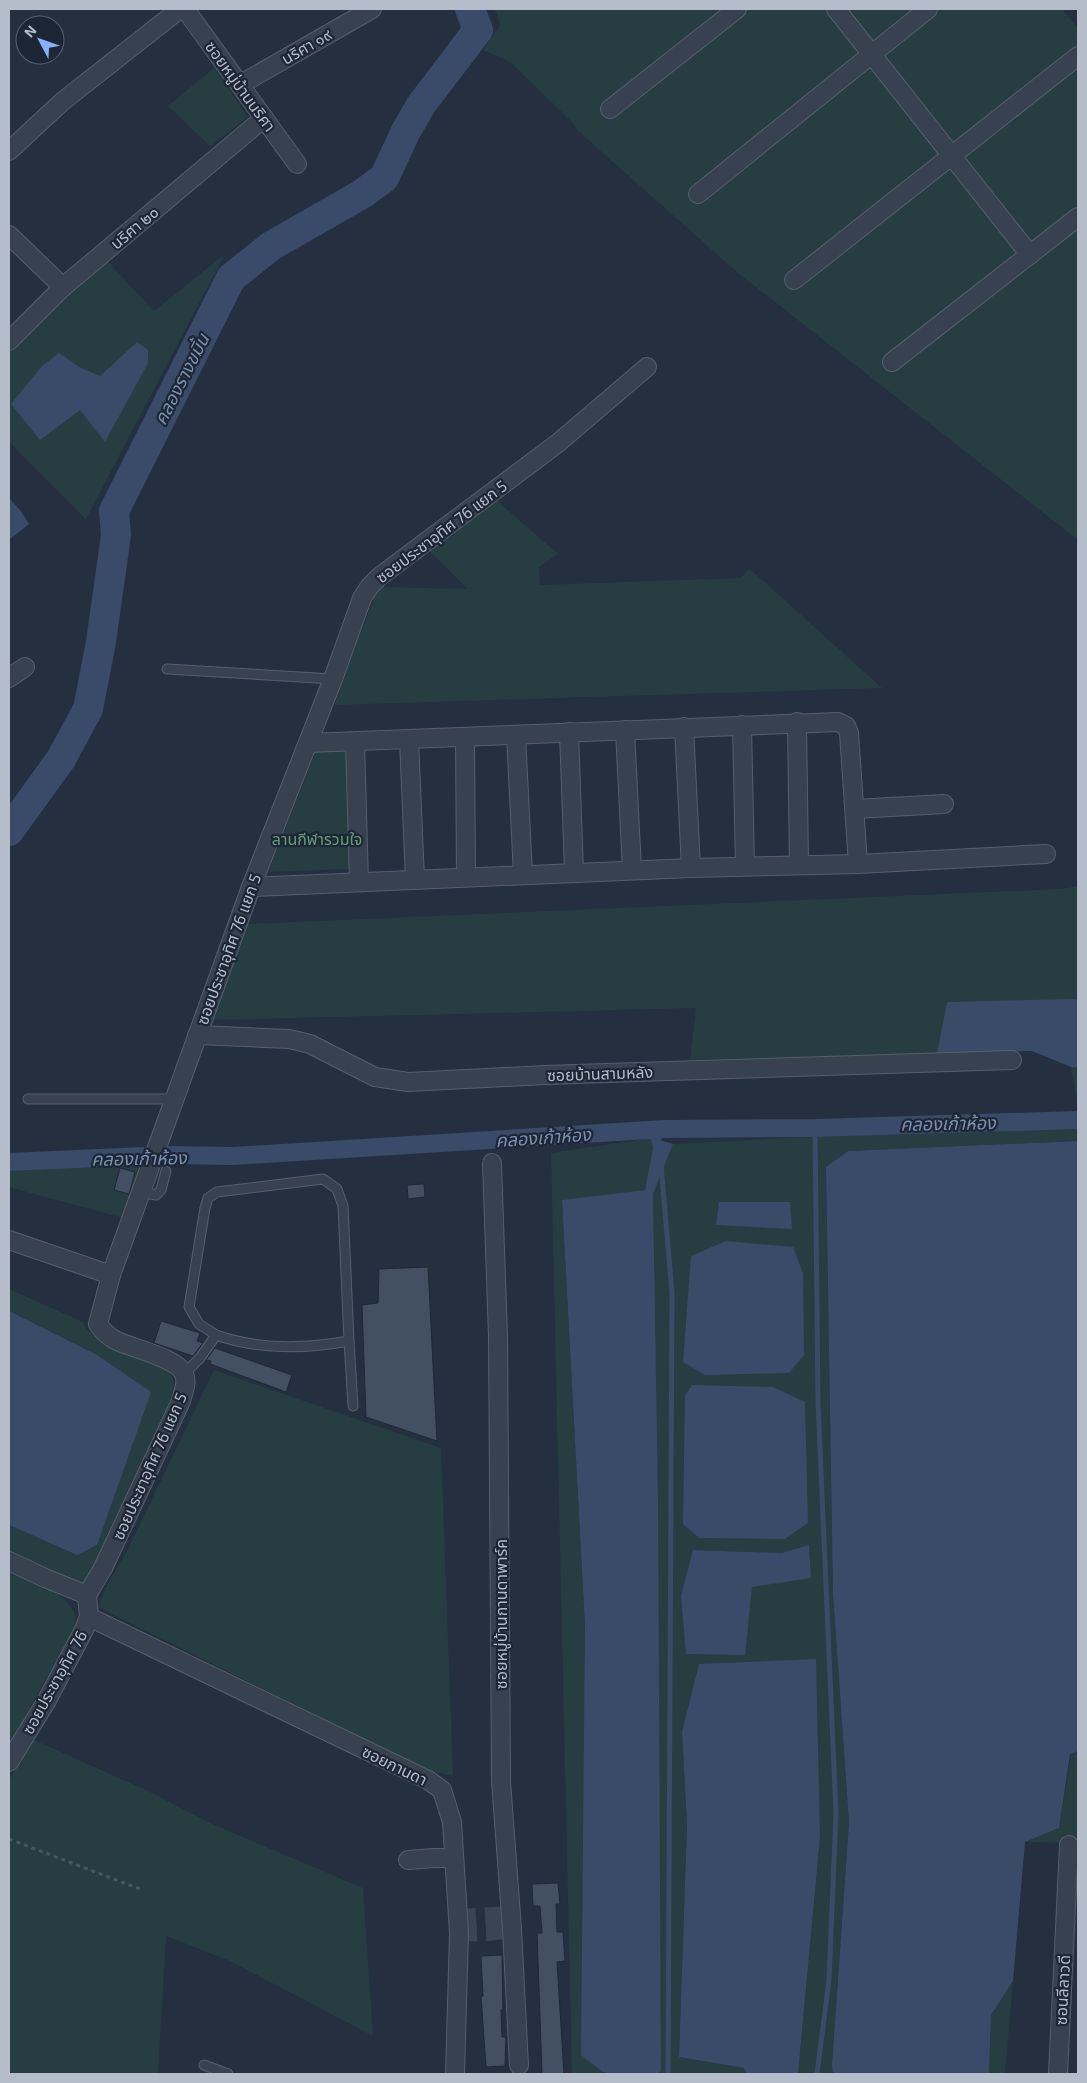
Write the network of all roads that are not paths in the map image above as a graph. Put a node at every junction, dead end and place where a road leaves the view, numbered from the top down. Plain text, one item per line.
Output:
1 (180, 9) edge
2 (185, 9) edge
3 (372, 9) edge
4 (737, 9) edge
5 (836, 9) edge
6 (928, 9) edge
7 (872, 54) junction
8 (1078, 56) edge
9 (241, 84) junction
10 (610, 110) dead end
11 (264, 118) junction
12 (9, 151) edge
13 (952, 156) junction
14 (297, 164) dead end
15 (698, 194) dead end
16 (1078, 217) edge
17 (9, 234) edge
18 (1030, 255) junction
19 (794, 280) dead end
20 (63, 287) junction
21 (9, 342) edge
22 (892, 362) dead end
23 (647, 367) dead end
24 (25, 667) dead end
25 (167, 669) dead end
26 (9, 678) edge
27 (333, 678) junction
28 (797, 722) junction
29 (742, 725) junction
30 (684, 727) junction
31 (625, 730) junction
32 (569, 732) junction
33 (516, 735) junction
34 (465, 737) junction
35 (410, 740) junction
36 (355, 742) junction
37 (308, 743) junction
38 (944, 804) dead end
39 (855, 809) junction
40 (1046, 854) dead end
41 (858, 864) junction
42 (799, 865) junction
43 (745, 866) junction
44 (690, 868) junction
45 (632, 870) junction
46 (574, 872) junction
47 (523, 875) junction
48 (466, 877) junction
49 (414, 880) junction
50 (359, 882) junction
51 (251, 887) junction
52 (197, 1035) junction
53 (1012, 1060) dead end
54 (28, 1098) dead end
55 (174, 1099) junction
56 (492, 1163) dead end
57 (166, 1171) dead end
58 (140, 1192) junction
59 (9, 1240) edge
60 (111, 1275) junction
61 (216, 1335) junction
62 (350, 1341) junction
63 (184, 1374) junction
64 (353, 1406) dead end
65 (9, 1560) edge
66 (87, 1595) junction
67 (89, 1617) junction
68 (9, 1762) edge
69 (1069, 1846) dead end
70 (454, 1858) junction
71 (408, 1860) dead end
72 (204, 2065) dead end
73 (519, 2065) dead end
74 (228, 2074) edge
75 (455, 2074) edge
76 (1058, 2074) edge

1 - 12 street
2 - 9 street, ซอยหมู่บ้านนริศา
3 - 9 street, นริศา ๑๙
4 - 10 street
5 - 7 street
6 - 7 street
7 - 13 street
7 - 15 street
8 - 13 street
9 - 11 street, ซอยหมู่บ้านนริศา
11 - 14 street, ซอยหมู่บ้านนริศา
11 - 20 street, นริศา ๒๐
13 - 18 street
13 - 19 street
16 - 18 street
17 - 20 street
18 - 22 street
20 - 21 street, นริศา ๒๐
23 - 27 street, ซอยประชาอุทิศ 76 แยก 5
24 - 26 street
25 - 27 lane
27 - 37 street, ซอยประชาอุทิศ 76 แยก 5
28 - 29 street
28 - 39 street
28 - 42 street
29 - 30 street
29 - 43 street
30 - 31 street
30 - 44 street
31 - 32 street
31 - 45 street
32 - 33 street
32 - 46 street
33 - 34 street
33 - 47 street
34 - 35 street
34 - 48 street
35 - 36 street
35 - 49 street
36 - 37 street
36 - 50 street
37 - 51 street, ซอยประชาอุทิศ 76 แยก 5
38 - 39 street
39 - 41 street
40 - 41 street
41 - 42 street
42 - 43 street
43 - 44 street
44 - 45 street
45 - 46 street
46 - 47 street
47 - 48 street
48 - 49 street
49 - 50 street
50 - 51 street
51 - 52 street, ซอยประชาอุทิศ 76 แยก 5
52 - 53 street, ซอยบ้านสามหลัง
52 - 55 street, ซอยประชาอุทิศ 76 แยก 5
54 - 55 lane
55 - 58 street, ซอยประชาอุทิศ 76 แยก 5
56 - 73 street, ซอยหมู่บ้านกานดาพาร์ค
57 - 58 lane
58 - 60 street, ซอยประชาอุทิศ 76 แยก 5
59 - 60 street
60 - 63 street, ซอยประชาอุทิศ 76 แยก 5
61 - 62 lane
61 - 62 lane
61 - 63 lane
62 - 64 lane
63 - 66 street, ซอยประชาอุทิศ 76 แยก 5
65 - 66 street
66 - 67 street, ซอยประชาอุทิศ 76
67 - 68 street, ซอยประชาอุทิศ 76
67 - 70 street, ซอยกานดา
69 - 76 street, ซอนลีลาวดี
70 - 71 street
70 - 75 street, ซอยกานดา
72 - 74 lane

